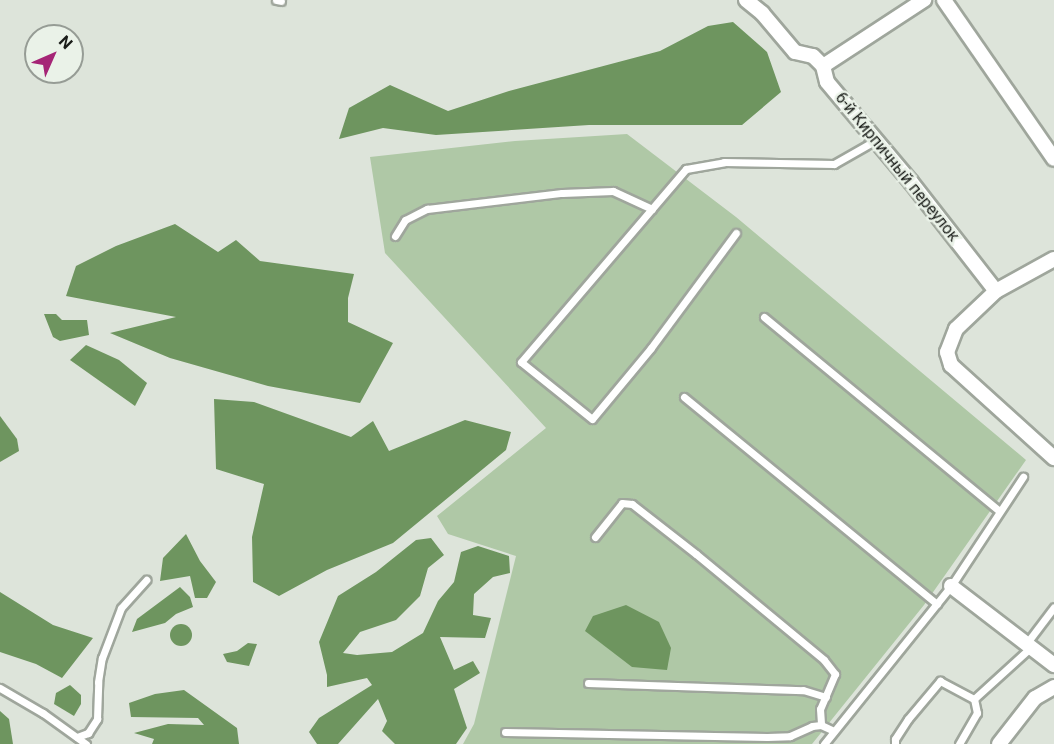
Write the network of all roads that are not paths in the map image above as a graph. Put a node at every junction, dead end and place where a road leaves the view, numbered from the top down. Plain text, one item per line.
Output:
1 (746, 0) edge
2 (924, 0) edge
3 (944, 0) edge
4 (823, 66) junction
5 (876, 140) junction
6 (1054, 159) edge
7 (652, 209) junction
8 (736, 233) dead end
9 (395, 236) dead end
10 (1053, 264) edge
11 (996, 291) junction
12 (764, 317) dead end
13 (684, 397) dead end
14 (1054, 458) edge
15 (1023, 477) dead end
16 (999, 511) junction
17 (595, 537) dead end
18 (146, 580) dead end
19 (951, 586) junction
20 (937, 604) junction
21 (1054, 607) edge
22 (1028, 646) junction
23 (1054, 665) edge
24 (588, 683) dead end
25 (1054, 687) edge
26 (0, 688) edge
27 (826, 697) junction
28 (974, 699) junction
29 (821, 725) junction
30 (834, 731) junction
31 (505, 732) dead end
32 (77, 737) junction
33 (86, 744) edge
34 (824, 744) edge
35 (895, 744) edge
36 (959, 744) edge
37 (999, 744) edge

1 - 4 street
2 - 4 street
3 - 6 street
4 - 5 street, 6-й Кирпичный переулок
5 - 7 lane
5 - 11 street, 6-й Кирпичный переулок
7 - 8 lane
7 - 9 lane
10 - 11 street
11 - 14 street
12 - 16 lane
13 - 20 lane
15 - 16 lane
16 - 19 lane
17 - 27 lane
18 - 32 lane
19 - 20 lane
19 - 22 street
20 - 30 lane
21 - 22 lane
22 - 23 street
22 - 28 lane
24 - 27 lane
25 - 37 street
26 - 32 lane
27 - 29 lane
28 - 35 lane
28 - 36 lane
29 - 30 lane
29 - 31 lane
30 - 34 lane
32 - 33 lane

